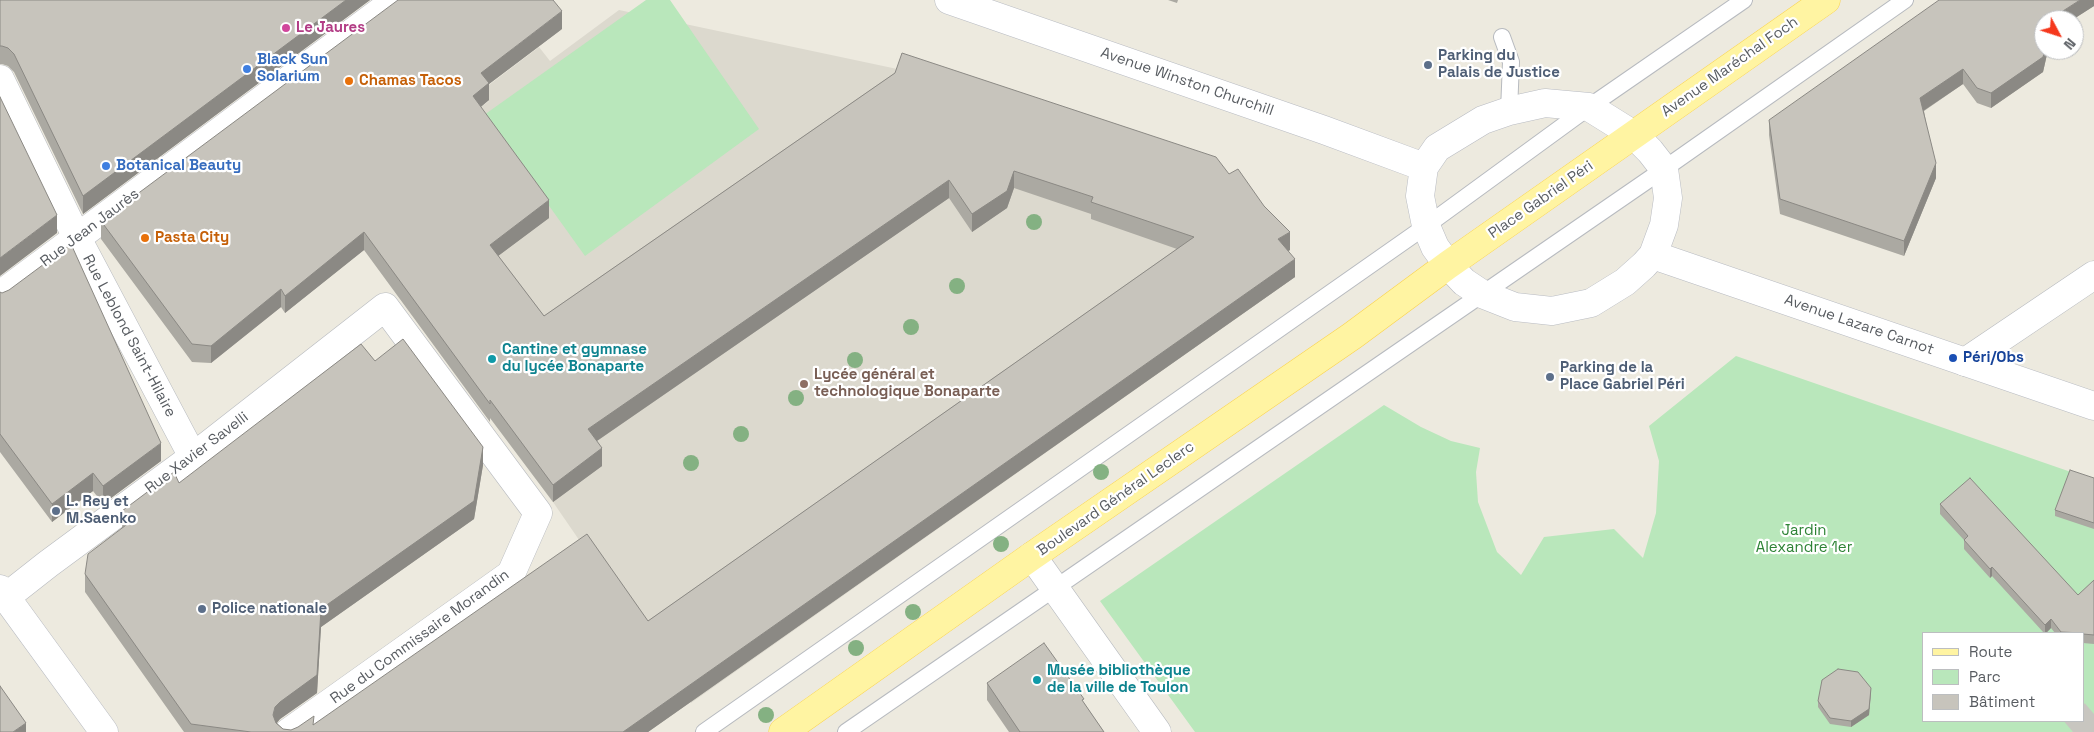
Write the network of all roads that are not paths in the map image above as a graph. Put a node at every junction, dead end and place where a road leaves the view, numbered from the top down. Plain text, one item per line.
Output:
1 (396, 0) edge
2 (949, 0) edge
3 (1744, 0) edge
4 (1826, 0) edge
5 (1905, 0) edge
6 (1502, 37) dead end
7 (0, 79) edge
8 (1589, 107) junction
9 (1510, 111) junction
10 (1634, 135) junction
11 (1424, 166) junction
12 (1664, 169) junction
13 (1426, 226) junction
14 (76, 238) junction
15 (1653, 255) junction
16 (1448, 266) junction
17 (2094, 275) edge
18 (1482, 294) junction
19 (0, 295) edge
20 (386, 307) joint
21 (1965, 362) junction
22 (2094, 406) edge
23 (193, 457) junction
24 (1032, 556) junction
25 (1055, 588) junction
26 (3, 593) edge
27 (104, 732) edge
28 (289, 732) edge
29 (704, 732) edge
30 (783, 732) edge
31 (846, 732) edge
32 (1158, 732) edge

1 - 14 street, Rue Jean Jaurès
2 - 11 street, Avenue Winston Churchill
3 - 8 lane
4 - 10 main road, Avenue Maréchal Foch
5 - 12 lane
6 - 9 lane
7 - 14 street, Rue Leblond Saint-Hilaire
8 - 9 street
8 - 10 street
8 - 13 lane
9 - 11 street
10 - 12 street
10 - 16 main road, Place Gabriel Péri
11 - 13 street
12 - 15 street
12 - 18 lane
13 - 16 street
13 - 29 lane
14 - 19 street, Rue Jean Jaurès
14 - 23 street, Rue Leblond Saint-Hilaire
15 - 18 street
15 - 21 street, Avenue Lazare Carnot
16 - 18 street
16 - 24 main road, Boulevard Général Leclerc
17 - 21 street
18 - 25 lane
20 - 23 street, Rue Xavier Savelli
20 - 28 street, Rue du Commissaire Morandin
21 - 22 street, Avenue Lazare Carnot
23 - 26 street, Rue Xavier Savelli
24 - 25 street
24 - 30 main road, Boulevard Général Leclerc
25 - 31 lane
25 - 32 street
26 - 27 street

